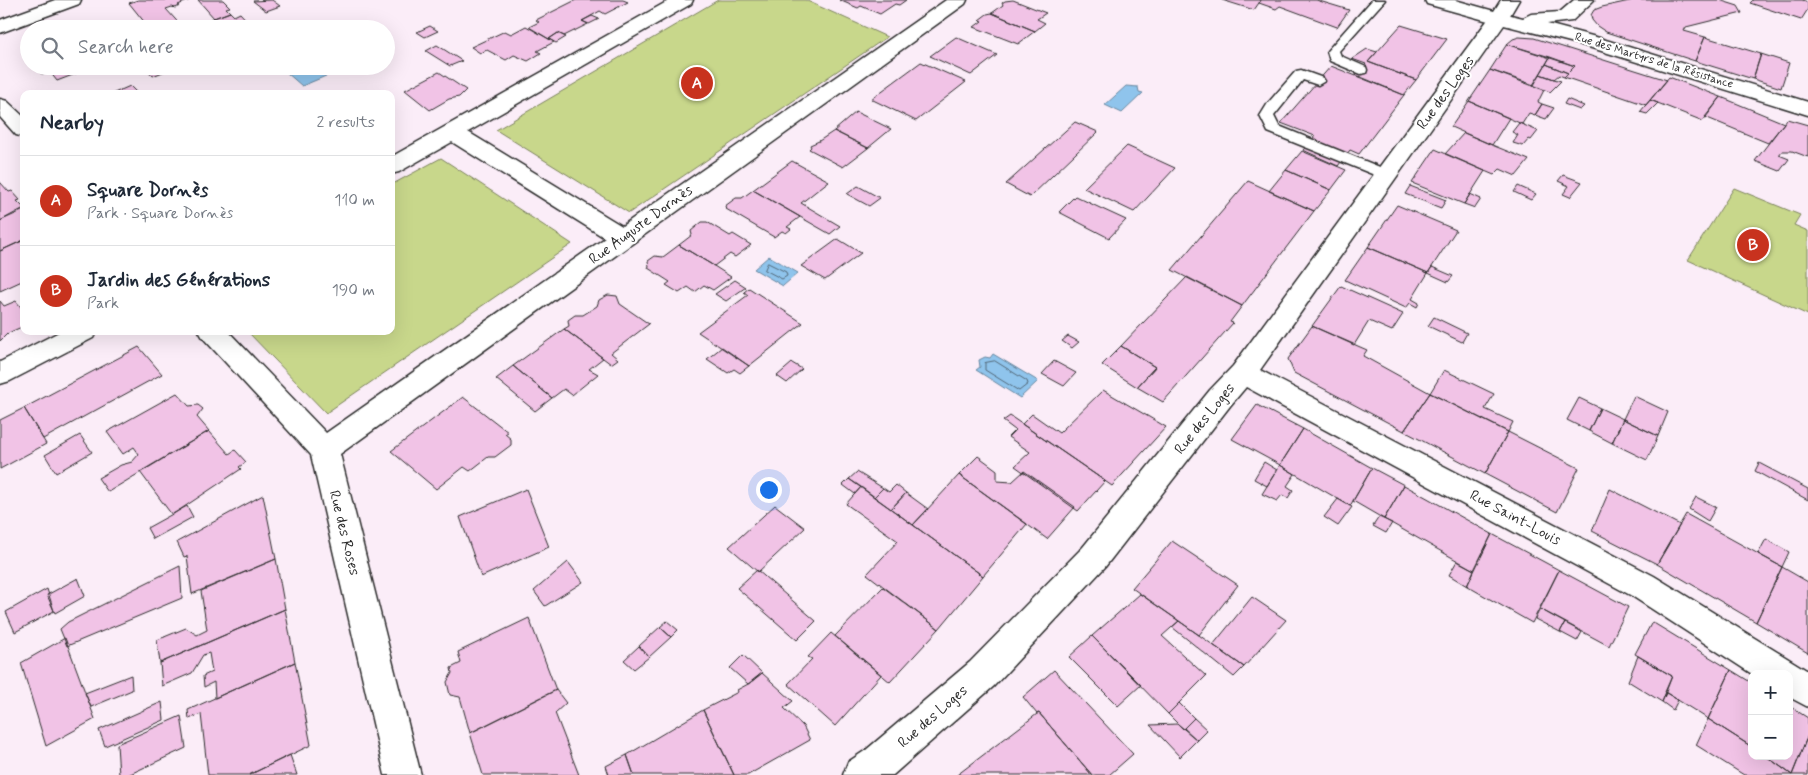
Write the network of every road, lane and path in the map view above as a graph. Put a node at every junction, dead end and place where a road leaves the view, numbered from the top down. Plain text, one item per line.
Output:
1 (72, 0) edge
2 (684, 0) edge
3 (958, 0) edge
4 (1379, 0) edge
5 (1434, 0) edge
6 (1585, 0) edge
7 (1504, 9) edge
8 (0, 27) edge
9 (1361, 70) dead end
10 (1318, 81) dead end
11 (0, 105) edge
12 (1808, 109) edge
13 (20, 126) edge
14 (453, 133) junction
15 (395, 165) edge
16 (1387, 175) junction
17 (623, 238) junction
18 (76, 335) edge
19 (216, 335) edge
20 (1243, 373) junction
21 (0, 374) edge
22 (324, 450) junction
23 (1776, 670) edge
24 (1793, 681) edge
25 (1808, 690) edge
26 (403, 775) edge
27 (861, 775) edge

1 - 8 street
2 - 14 street
3 - 17 street, Rue Auguste Dornès
4 - 9 lane
5 - 7 street
6 - 7 street
7 - 12 street, Rue des Martyrs de la Résistance
7 - 16 street, Rue des Loges
10 - 16 lane
11 - 13 street
14 - 15 street
14 - 17 street
16 - 20 street, Rue des Loges
17 - 22 street, Rue Auguste Dornès
18 - 21 street
19 - 22 street, Rue des Roses
20 - 23 street, Rue Saint-Louis
20 - 27 street, Rue des Loges
22 - 26 street, Rue des Roses
24 - 25 street

